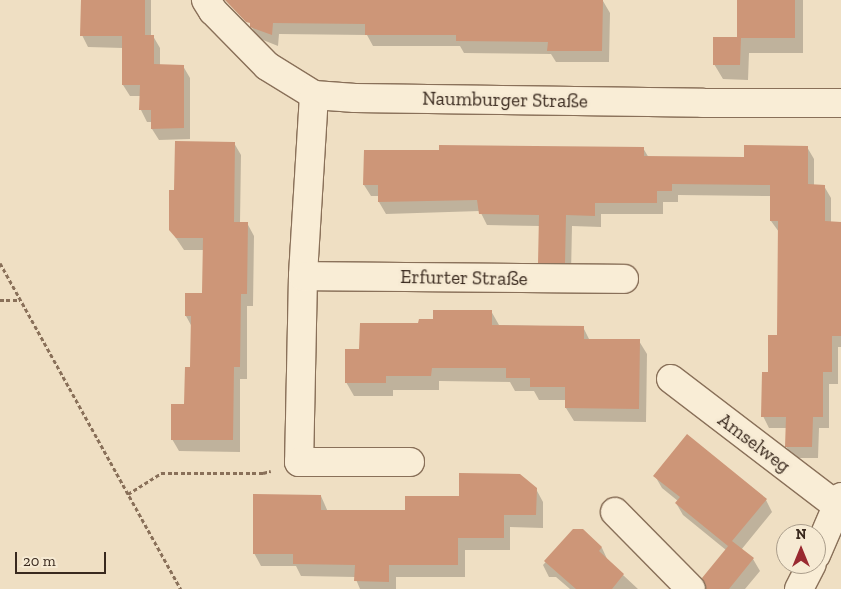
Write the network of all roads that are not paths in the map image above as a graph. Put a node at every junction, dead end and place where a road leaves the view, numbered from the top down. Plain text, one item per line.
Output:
1 (206, 0) edge
2 (314, 95) junction
3 (841, 102) edge
4 (303, 276) junction
5 (624, 279) dead end
6 (671, 380) dead end
7 (410, 462) dead end
8 (839, 502) edge
9 (615, 512) dead end
10 (826, 532) edge
11 (807, 574) edge
12 (691, 589) edge
13 (799, 589) edge

1 - 2 street, Naumburger Straße
2 - 3 street, Naumburger Straße
2 - 4 street
4 - 5 street, Erfurter Straße
4 - 7 street
6 - 8 street, Amselweg
8 - 10 street
9 - 12 street
11 - 13 street

